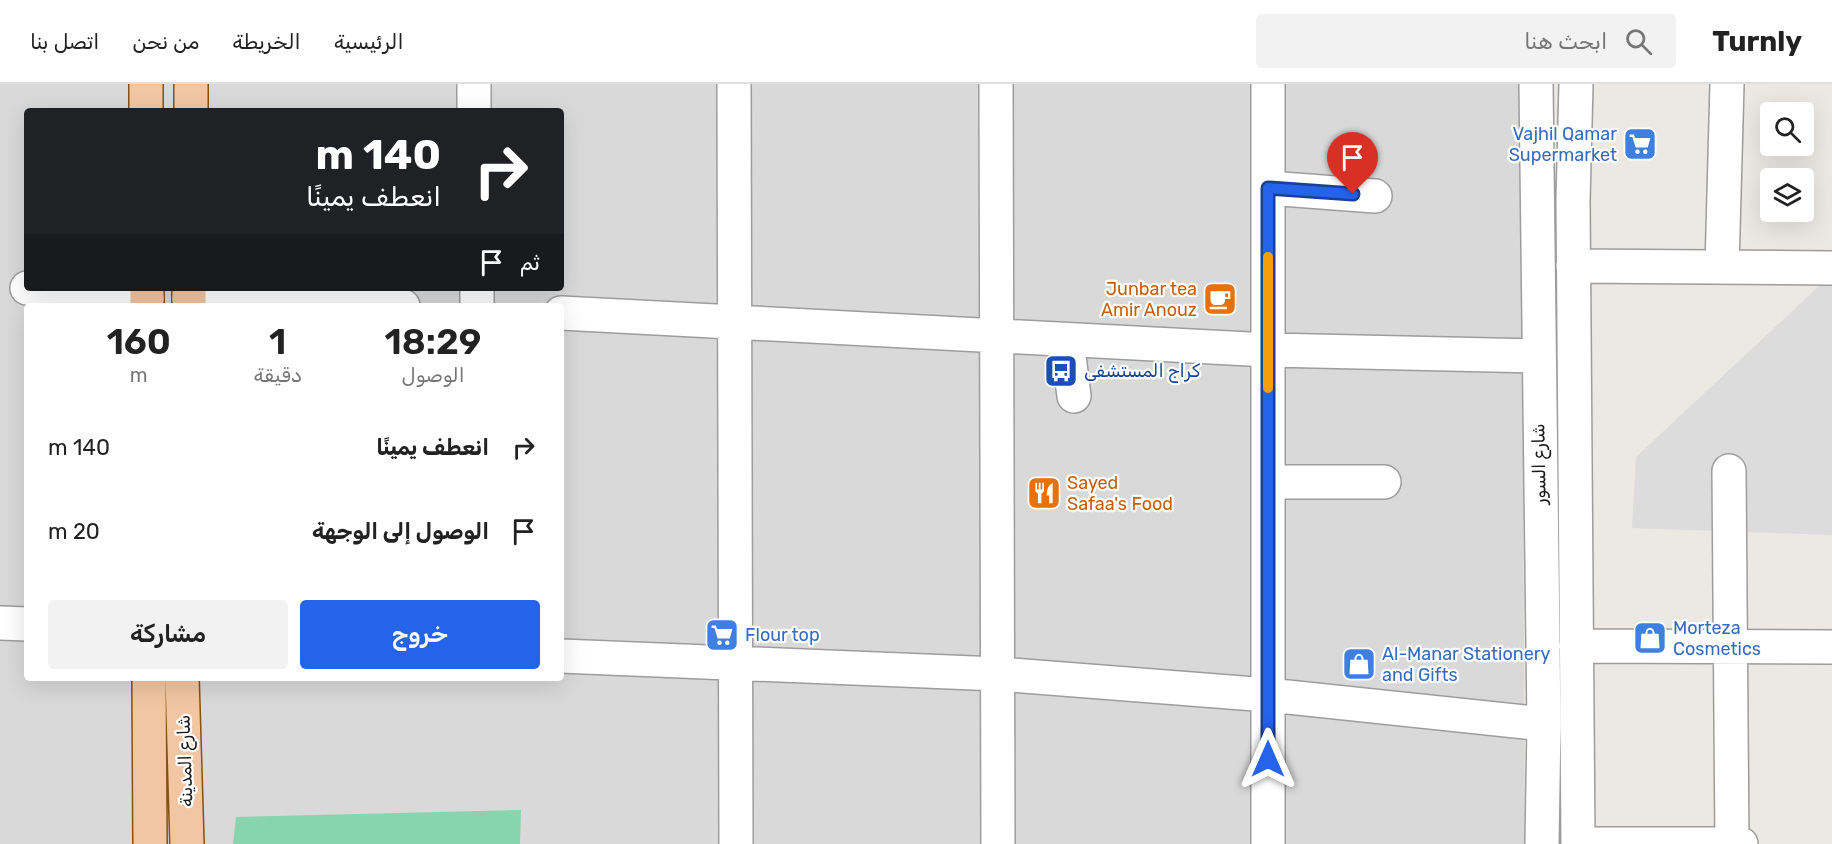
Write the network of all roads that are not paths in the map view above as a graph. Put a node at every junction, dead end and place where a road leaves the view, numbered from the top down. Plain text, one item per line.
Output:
1 (146, 84) edge
2 (191, 84) edge
3 (474, 84) edge
4 (734, 84) edge
5 (996, 84) edge
6 (1268, 84) edge
7 (1536, 84) edge
8 (1576, 84) edge
9 (1727, 84) edge
10 (146, 108) edge
11 (191, 108) edge
12 (474, 108) edge
13 (1268, 188) junction
14 (1375, 196) dead end
15 (1573, 201) junction
16 (1536, 203) junction
17 (1573, 266) junction
18 (1722, 267) junction
19 (1832, 268) edge
20 (0, 286) edge
21 (24, 288) edge
22 (67, 291) edge
23 (147, 297) edge
24 (189, 298) edge
25 (323, 303) edge
26 (564, 313) edge
27 (735, 322) junction
28 (997, 335) junction
29 (1067, 341) junction
30 (1268, 350) junction
31 (1537, 356) junction
32 (1074, 396) dead end
33 (1729, 471) dead end
34 (1268, 482) junction
35 (1384, 482) dead end
36 (0, 623) edge
37 (24, 624) edge
38 (1576, 646) junction
39 (1729, 646) junction
40 (1832, 646) edge
41 (564, 656) edge
42 (736, 664) junction
43 (998, 674) junction
44 (149, 681) edge
45 (182, 681) edge
46 (1268, 695) junction
47 (1544, 724) junction
48 (150, 844) edge
49 (187, 844) edge
50 (736, 844) edge
51 (998, 844) edge
52 (1268, 844) edge
53 (1542, 844) edge
54 (1578, 844) edge
55 (1732, 844) edge
56 (1741, 844) edge

1 - 10 main road
2 - 11 main road
3 - 12 street
4 - 27 street
5 - 28 street
6 - 13 street
7 - 16 street, شارع السور
8 - 15 street, شارع السور
9 - 18 street
13 - 14 street
13 - 30 street
15 - 16 street
15 - 17 street, شارع السور
16 - 31 street, شارع السور
17 - 18 street
17 - 38 street, شارع السور
18 - 19 street
20 - 21 street
22 - 23 street
24 - 25 street
26 - 27 street
27 - 28 street
27 - 42 street
28 - 29 street
28 - 43 street
29 - 30 street
29 - 32 street
30 - 31 street
30 - 34 street
31 - 47 street, شارع السور
33 - 39 street
34 - 35 street
34 - 46 street
36 - 37 street
38 - 39 street
38 - 54 street, شارع السور
39 - 40 street
39 - 55 street
41 - 42 street
42 - 43 street
42 - 50 street
43 - 46 street
43 - 51 street
44 - 48 main road, شارع المدينة
45 - 49 main road, شارع المدينة
46 - 47 street
46 - 52 street
47 - 53 street, شارع السور
54 - 55 street
55 - 56 street

